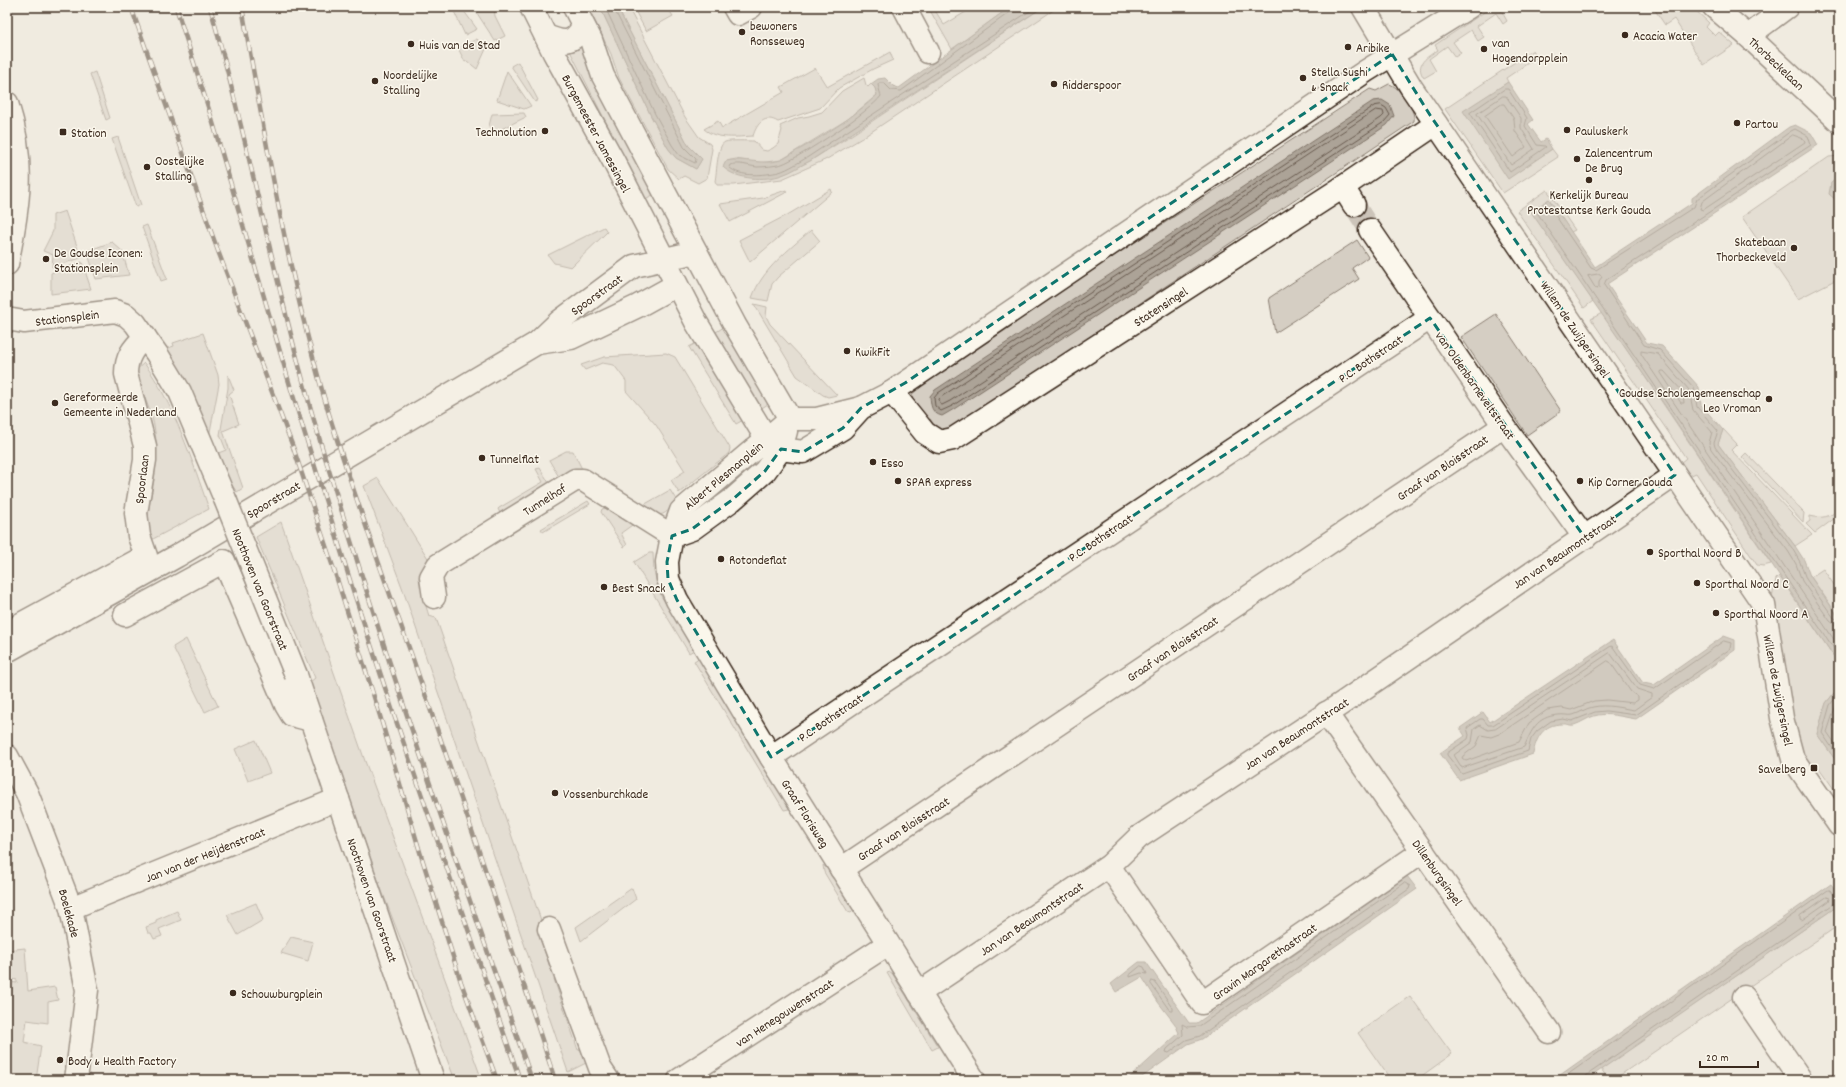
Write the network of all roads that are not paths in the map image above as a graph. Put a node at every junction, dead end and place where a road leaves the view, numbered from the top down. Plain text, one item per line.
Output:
1 (531, 7) edge
2 (734, 7) edge
3 (751, 7) edge
4 (904, 7) edge
5 (1363, 7) edge
6 (1469, 7) edge
7 (1714, 7) edge
8 (1787, 7) edge
9 (578, 17) edge
10 (546, 36) junction
11 (1748, 36) junction
12 (928, 52) dead end
13 (1392, 54) junction
14 (7, 103) edge
15 (1839, 121) edge
16 (1436, 124) junction
17 (1370, 230) tunnel mouth
18 (696, 252) junction
19 (663, 258) junction
20 (7, 264) edge
21 (676, 285) junction
22 (126, 314) joint
23 (1430, 318) junction
24 (7, 319) edge
25 (144, 337) junction
26 (537, 343) junction
27 (899, 387) junction
28 (861, 408) junction
29 (790, 419) junction
30 (1504, 426) junction
31 (773, 444) junction
32 (1675, 475) junction
33 (672, 536) junction
34 (1585, 538) junction
35 (434, 597) dead end
36 (125, 615) dead end
37 (7, 643) edge
38 (7, 651) edge
39 (1326, 713) junction
40 (311, 720) junction
41 (7, 756) edge
42 (771, 757) junction
43 (338, 800) junction
44 (1839, 824) edge
45 (1424, 852) junction
46 (1109, 866) junction
47 (841, 869) junction
48 (71, 908) junction
49 (549, 930) dead end
50 (888, 944) junction
51 (919, 993) junction
52 (1744, 997) dead end
53 (1549, 1032) dead end
54 (76, 1080) edge
55 (434, 1080) edge
56 (608, 1080) edge
57 (679, 1080) edge
58 (974, 1080) edge
59 (1801, 1080) edge

1 - 10 street, Burgemeester Jamessingel
2 - 3 street
4 - 12 street
5 - 13 street, Willem de Zwijgersingel
6 - 13 street
7 - 11 street, Thorbeckelaan
8 - 11 street
9 - 10 street
9 - 18 street
10 - 19 street, Burgemeester Jamessingel
11 - 15 street, Thorbeckelaan
13 - 16 street, Willem de Zwijgersingel
13 - 27 street
14 - 20 street
16 - 27 street, Statensingel
16 - 32 street, Willem de Zwijgersingel
17 - 23 street, van Oldenbarneveltstraat
18 - 19 street
18 - 21 street
18 - 29 street
19 - 21 street, Albert Plesmanplein
19 - 26 street, Spoorstraat
21 - 26 street, Spoorstraat
21 - 31 street, Albert Plesmanplein
22 - 24 street, Stationsplein
22 - 25 street, Noothoven van Goorstraat
23 - 30 street, van Oldenbarneveltstraat
23 - 42 street, P.C. Bothstraat
25 - 37 street, Spoorlaan
25 - 40 street, Noothoven van Goorstraat, bridge
26 - 38 street, Spoorstraat
27 - 28 street, Albert Plesmanplein
28 - 29 street, Albert Plesmanplein
28 - 31 street, Albert Plesmanplein
29 - 31 street, Albert Plesmanplein
30 - 34 street, van Oldenbarneveltstraat
30 - 47 street, Graaf van Bloisstraat
31 - 33 street, Albert Plesmanplein
32 - 34 street, Jan van Beaumontstraat
32 - 44 street, Willem de Zwijgersingel
33 - 35 street, Tunnelhof
33 - 42 street, Graaf Florisweg
34 - 39 street, Jan van Beaumontstraat
36 - 40 street, Noothoven van Goorstraat
39 - 45 street, Dillenburgsingel
39 - 46 street, Jan van Beaumontstraat
40 - 43 street, Noothoven van Goorstraat
41 - 48 street, Boelekade
42 - 47 street, Graaf Florisweg
43 - 48 street, Jan van der Heijdenstraat
43 - 55 street, Noothoven van Goorstraat
45 - 46 street, Gravin Margarethastraat
45 - 53 street, Dillenburgsingel
46 - 51 street, Jan van Beaumontstraat
47 - 50 street, Graaf Florisweg
48 - 54 street, Boelekade
49 - 56 street
50 - 51 street, Graaf Florisweg
50 - 57 street, van Henegouwenstraat
51 - 58 street, Graaf Florisweg
52 - 59 street

